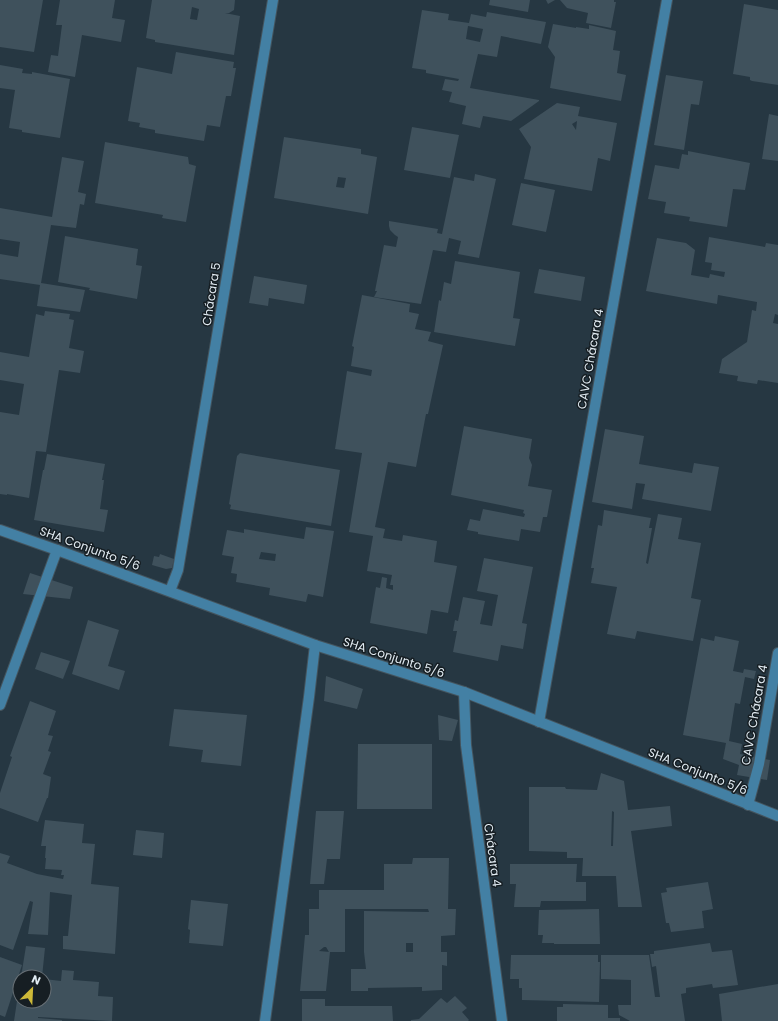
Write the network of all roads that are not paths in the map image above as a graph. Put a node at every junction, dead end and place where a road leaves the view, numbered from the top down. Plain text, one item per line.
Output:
1 (273, 0) edge
2 (667, 0) edge
3 (0, 530) edge
4 (57, 550) junction
5 (170, 591) junction
6 (315, 645) junction
7 (778, 653) edge
8 (464, 692) junction
9 (0, 704) edge
10 (539, 722) junction
11 (748, 805) junction
12 (778, 816) edge
13 (266, 1021) edge
14 (502, 1021) edge

1 - 5 street, Chácara 5
2 - 10 street, CAVC Chácara 4
3 - 4 street, SHA Conjunto 5/6
4 - 5 street, SHA Conjunto 5/6
4 - 9 street
5 - 6 street, SHA Conjunto 5/6
6 - 8 street, SHA Conjunto 5/6
6 - 13 street
7 - 11 street, CAVC Chácara 4
8 - 10 street, SHA Conjunto 5/6
8 - 14 street, Chácara 4
10 - 11 street, SHA Conjunto 5/6
11 - 12 street, SHA Conjunto 5/6

